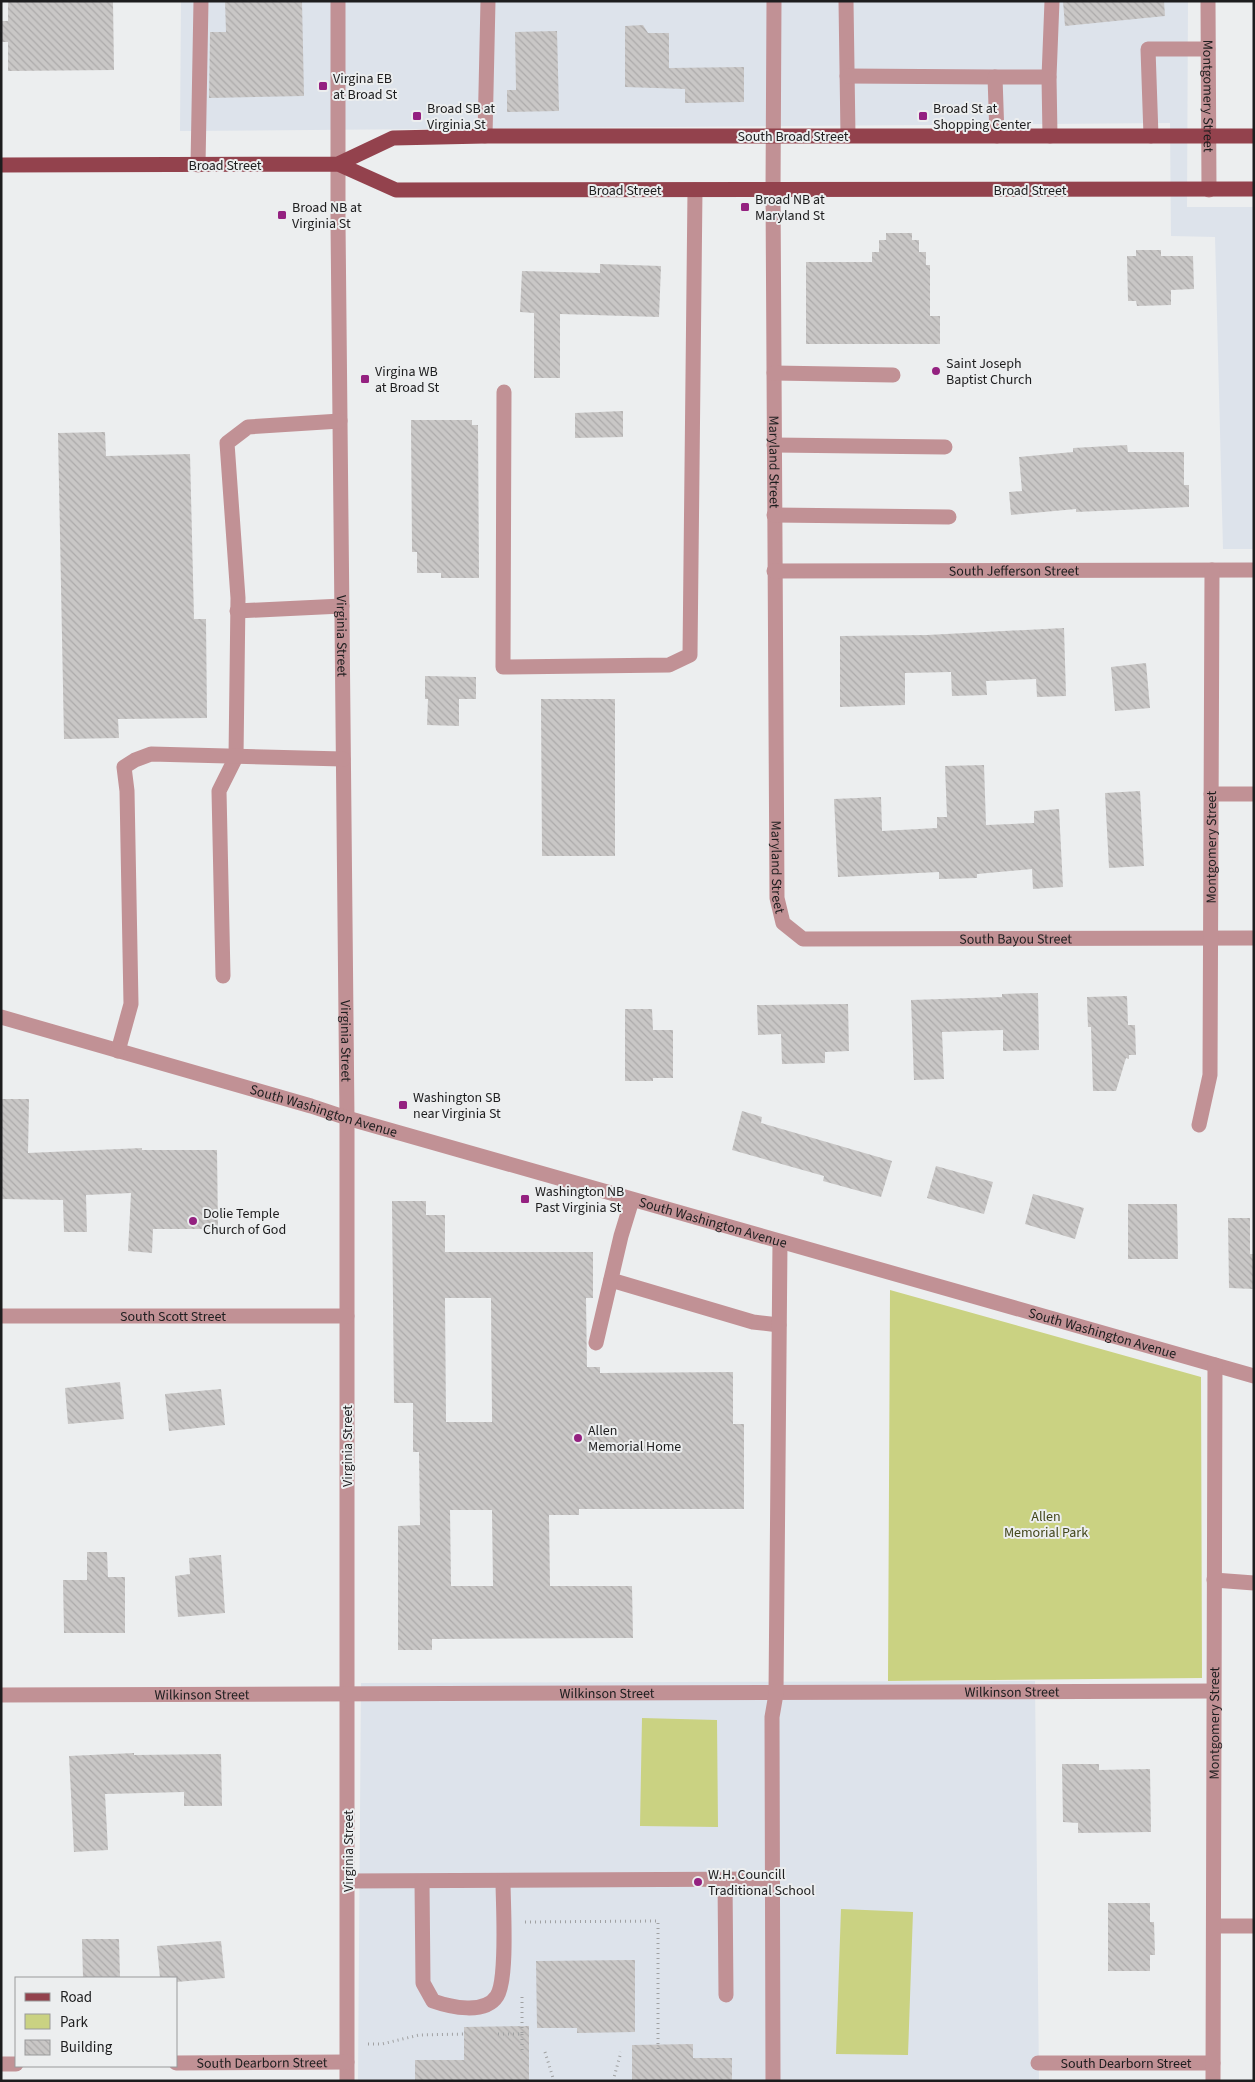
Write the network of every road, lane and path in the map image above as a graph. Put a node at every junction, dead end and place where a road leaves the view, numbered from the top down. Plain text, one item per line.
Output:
1 (201, 1) edge
2 (338, 1) edge
3 (488, 1) edge
4 (774, 1) edge
5 (846, 1) edge
6 (1052, 1) edge
7 (1208, 1) edge
8 (1208, 49) junction
9 (847, 76) junction
10 (995, 77) junction
11 (1050, 77) junction
12 (485, 136) junction
13 (773, 136) junction
14 (848, 136) junction
15 (997, 136) junction
16 (1050, 136) junction
17 (1150, 136) junction
18 (1209, 136) junction
19 (1254, 136) edge
20 (338, 164) junction
21 (1, 165) edge
22 (198, 165) junction
23 (695, 190) junction
24 (773, 190) junction
25 (1209, 190) junction
26 (1254, 190) edge
27 (774, 373) junction
28 (893, 375) dead end
29 (504, 392) dead end
30 (340, 421) junction
31 (774, 445) junction
32 (945, 447) dead end
33 (774, 515) junction
34 (949, 517) dead end
35 (1212, 570) junction
36 (1254, 570) edge
37 (774, 571) junction
38 (342, 606) junction
39 (237, 610) junction
40 (236, 757) junction
41 (343, 759) junction
42 (1211, 794) junction
43 (1254, 794) edge
44 (783, 923) joint
45 (1210, 938) junction
46 (1254, 938) edge
47 (223, 976) dead end
48 (1, 1017) edge
49 (118, 1051) junction
50 (347, 1118) junction
51 (1199, 1125) dead end
52 (632, 1200) junction
53 (780, 1242) junction
54 (611, 1280) junction
55 (1, 1316) edge
56 (347, 1316) junction
57 (779, 1325) junction
58 (596, 1343) dead end
59 (1215, 1365) junction
60 (1254, 1376) edge
61 (1214, 1580) junction
62 (1254, 1584) edge
63 (1213, 1691) junction
64 (348, 1693) junction
65 (776, 1694) junction
66 (1, 1695) edge
67 (725, 1879) junction
68 (773, 1879) junction
69 (348, 1881) junction
70 (503, 1881) junction
71 (422, 1882) junction
72 (522, 1922) dead end
73 (1214, 1926) junction
74 (1254, 1926) edge
75 (522, 1987) dead end
76 (726, 1995) dead end
77 (464, 2034) dead end
78 (498, 2034) dead end
79 (522, 2034) junction
80 (364, 2044) dead end
81 (522, 2052) dead end
82 (545, 2052) dead end
83 (621, 2052) dead end
84 (658, 2052) dead end
85 (347, 2062) junction
86 (1213, 2062) junction
87 (178, 2063) edge
88 (1038, 2063) dead end
89 (1, 2064) edge
90 (15, 2064) edge
91 (347, 2081) edge
92 (554, 2081) edge
93 (613, 2081) edge
94 (773, 2081) edge
95 (1213, 2081) edge

1 - 22 street
2 - 20 street, Virginia Street
3 - 12 street
4 - 13 street, Maryland Street
5 - 9 street
6 - 11 street
7 - 8 street, Montgomery Street
8 - 17 street
8 - 18 street, Montgomery Street
9 - 10 street
9 - 14 street
10 - 11 street
10 - 15 street
11 - 16 street
12 - 13 main road, South Broad Street
12 - 20 main road, South Broad Street
13 - 14 main road, South Broad Street
13 - 24 street, Maryland Street
14 - 15 main road, South Broad Street
15 - 16 main road, South Broad Street
16 - 17 main road, South Broad Street
17 - 18 main road, South Broad Street
18 - 19 main road, South Broad Street
18 - 25 street, Montgomery Street
20 - 22 main road, Broad Street
20 - 23 main road, Broad Street
20 - 30 street, Virginia Street
21 - 22 main road, Broad Street
23 - 24 main road, Broad Street
23 - 29 street
24 - 25 main road, Broad Street
24 - 27 street, Maryland Street
25 - 26 main road, Broad Street
27 - 28 street
27 - 31 street, Maryland Street
30 - 38 street, Virginia Street
30 - 39 street
31 - 32 street
31 - 33 street, Maryland Street
33 - 34 street
33 - 37 street, Maryland Street
35 - 36 street, South Jefferson Street
35 - 37 street, South Jefferson Street
35 - 42 street, Montgomery Street
37 - 44 street, Maryland Street
38 - 39 street
38 - 41 street, Virginia Street
39 - 40 street
40 - 41 street
40 - 47 street
40 - 49 street
41 - 50 street, Virginia Street
42 - 43 street
42 - 45 street, Montgomery Street
44 - 45 street, South Bayou Street
45 - 46 street, South Bayou Street
45 - 51 street, Montgomery Street
48 - 49 street, South Washington Avenue
49 - 50 street, South Washington Avenue
50 - 52 street, South Washington Avenue
50 - 56 street, Virginia Street
52 - 53 street, South Washington Avenue
52 - 54 street
53 - 57 street
53 - 59 street, South Washington Avenue
54 - 57 street
54 - 58 street
55 - 56 street, South Scott Street
56 - 64 street, Virginia Street
57 - 65 street
59 - 60 street, South Washington Avenue
59 - 61 street, Montgomery Street
61 - 62 street
61 - 63 street, Montgomery Street
63 - 65 street, Wilkinson Street
63 - 73 street, Montgomery Street
64 - 65 street, Wilkinson Street
64 - 66 street, Wilkinson Street
64 - 69 street, Virginia Street
65 - 68 street
67 - 68 street
67 - 70 street
67 - 76 street
68 - 94 street
69 - 71 street
69 - 85 street, Virginia Street
70 - 71 street
70 - 71 street
72 - 84 path
73 - 74 street
73 - 86 street, Montgomery Street
75 - 79 path
77 - 80 path
78 - 79 path
79 - 81 path
82 - 92 path
83 - 93 path
85 - 87 street, South Dearborn Street
85 - 91 street, Virginia Street
86 - 88 street, South Dearborn Street
86 - 95 street, Montgomery Street
89 - 90 street

